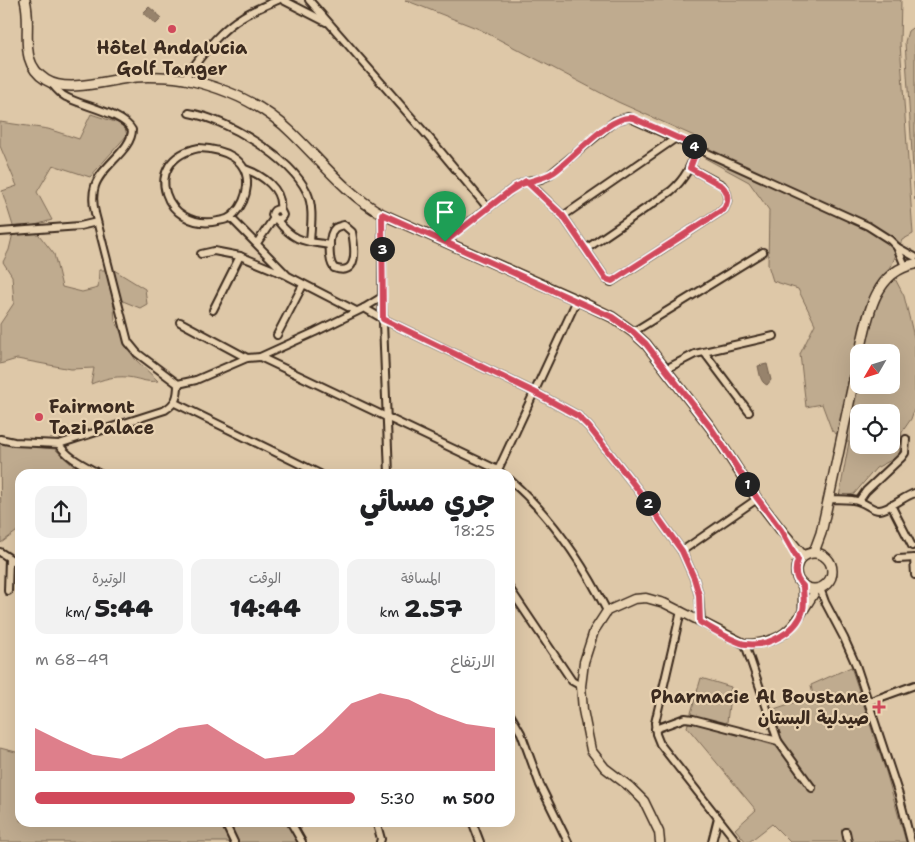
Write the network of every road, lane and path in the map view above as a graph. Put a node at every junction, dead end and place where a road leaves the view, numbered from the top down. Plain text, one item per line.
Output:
1 (25, 0) edge
2 (278, 0) edge
3 (283, 0) edge
4 (309, 0) edge
5 (330, 24) junction
6 (184, 79) junction
7 (52, 84) junction
8 (189, 113) dead end
9 (676, 138) junction
10 (698, 147) junction
11 (690, 168) junction
12 (245, 169) junction
13 (526, 181) junction
14 (488, 208) junction
15 (382, 214) junction
16 (563, 216) junction
17 (231, 218) junction
18 (276, 219) junction
19 (97, 222) junction
20 (0, 232) edge
21 (310, 242) junction
22 (445, 242) junction
23 (257, 243) junction
24 (330, 245) junction
25 (897, 247) junction
26 (586, 249) junction
27 (763, 252) dead end
28 (201, 254) dead end
29 (240, 256) junction
30 (915, 257) edge
31 (915, 264) edge
32 (905, 266) junction
33 (286, 275) junction
34 (303, 285) junction
35 (382, 296) junction
36 (577, 300) junction
37 (364, 308) junction
38 (213, 310) dead end
39 (356, 311) junction
40 (383, 319) junction
41 (180, 322) dead end
42 (633, 332) junction
43 (277, 335) dead end
44 (774, 336) dead end
45 (862, 344) edge
46 (704, 352) junction
47 (260, 356) junction
48 (247, 358) junction
49 (666, 369) junction
50 (178, 384) junction
51 (534, 392) junction
52 (851, 394) edge
53 (175, 403) junction
54 (749, 412) dead end
55 (386, 418) junction
56 (0, 439) edge
57 (906, 439) dead end
58 (59, 444) junction
59 (91, 469) edge
60 (310, 469) edge
61 (390, 469) edge
62 (494, 469) edge
63 (501, 469) edge
64 (515, 485) edge
65 (915, 493) edge
66 (757, 498) junction
67 (828, 499) junction
68 (859, 501) junction
69 (892, 505) junction
70 (912, 546) dead end
71 (682, 551) junction
72 (0, 552) edge
73 (818, 553) junction
74 (801, 558) junction
75 (914, 558) edge
76 (9, 559) junction
77 (898, 559) dead end
78 (15, 562) edge
79 (915, 575) edge
80 (803, 586) junction
81 (818, 589) junction
82 (8, 591) dead end
83 (515, 596) edge
84 (803, 609) junction
85 (607, 611) junction
86 (681, 611) junction
87 (700, 622) junction
88 (745, 644) junction
89 (915, 685) edge
90 (581, 686) junction
91 (868, 702) junction
92 (515, 723) edge
93 (655, 729) junction
94 (778, 741) junction
95 (812, 788) dead end
96 (718, 818) junction
97 (227, 827) edge
98 (293, 827) edge
99 (377, 827) edge
100 (474, 827) edge
101 (846, 832) dead end
102 (234, 842) edge
103 (302, 842) edge
104 (380, 842) edge
105 (480, 842) edge
106 (568, 842) edge
107 (660, 842) edge
108 (712, 842) edge
109 (738, 842) edge
110 (848, 842) edge
111 (911, 842) edge

1 - 7 main road
2 - 6 street
3 - 5 street
4 - 5 street
5 - 14 street
6 - 7 main road
6 - 15 main road
7 - 19 street
8 - 21 street
9 - 10 street
9 - 13 street
9 - 16 street
10 - 11 street
10 - 25 street
11 - 26 street
11 - 26 street
12 - 17 street
12 - 17 street
12 - 18 street
13 - 14 street
13 - 16 street
14 - 22 street
15 - 22 main road
15 - 35 street
16 - 26 street
17 - 23 street
18 - 21 street
18 - 23 street
19 - 20 street
19 - 50 street
21 - 24 street
22 - 36 main road
23 - 33 street
24 - 24 street
25 - 30 street
25 - 32 street
27 - 42 street
28 - 29 street
29 - 33 street
29 - 38 street
31 - 32 main road
32 - 45 main road
33 - 34 street
34 - 39 street
34 - 43 street
35 - 37 street
35 - 40 street
36 - 42 main road
36 - 51 street
37 - 39 street
37 - 40 street
39 - 47 street
40 - 51 street
40 - 55 street
41 - 48 street
42 - 49 main road
44 - 46 street
46 - 49 street
46 - 54 street
47 - 48 street
47 - 55 street
48 - 50 street
49 - 66 main road
50 - 53 street
51 - 63 street
51 - 71 street
52 - 67 main road
53 - 58 street
53 - 60 street
55 - 61 street
55 - 62 street
56 - 58 street
57 - 68 street
58 - 59 street
64 - 85 street
65 - 69 street
66 - 71 street
66 - 74 main road
67 - 68 street
67 - 73 main road
68 - 69 street
69 - 70 street
71 - 87 street
72 - 76 street
73 - 74 main road
73 - 81 main road
74 - 80 main road
75 - 77 street
75 - 79 street
76 - 78 street
76 - 82 street
80 - 81 main road
80 - 84 street
81 - 84 street
81 - 91 street
83 - 90 street
84 - 88 street
85 - 86 street
85 - 90 street
86 - 87 street
86 - 93 street
87 - 88 street
88 - 94 street
89 - 91 street
90 - 107 street
91 - 111 street
92 - 106 street
93 - 94 street
93 - 96 street
94 - 95 street
96 - 108 street
96 - 109 street
97 - 102 street
98 - 103 street
99 - 104 street
100 - 105 street
101 - 110 street

